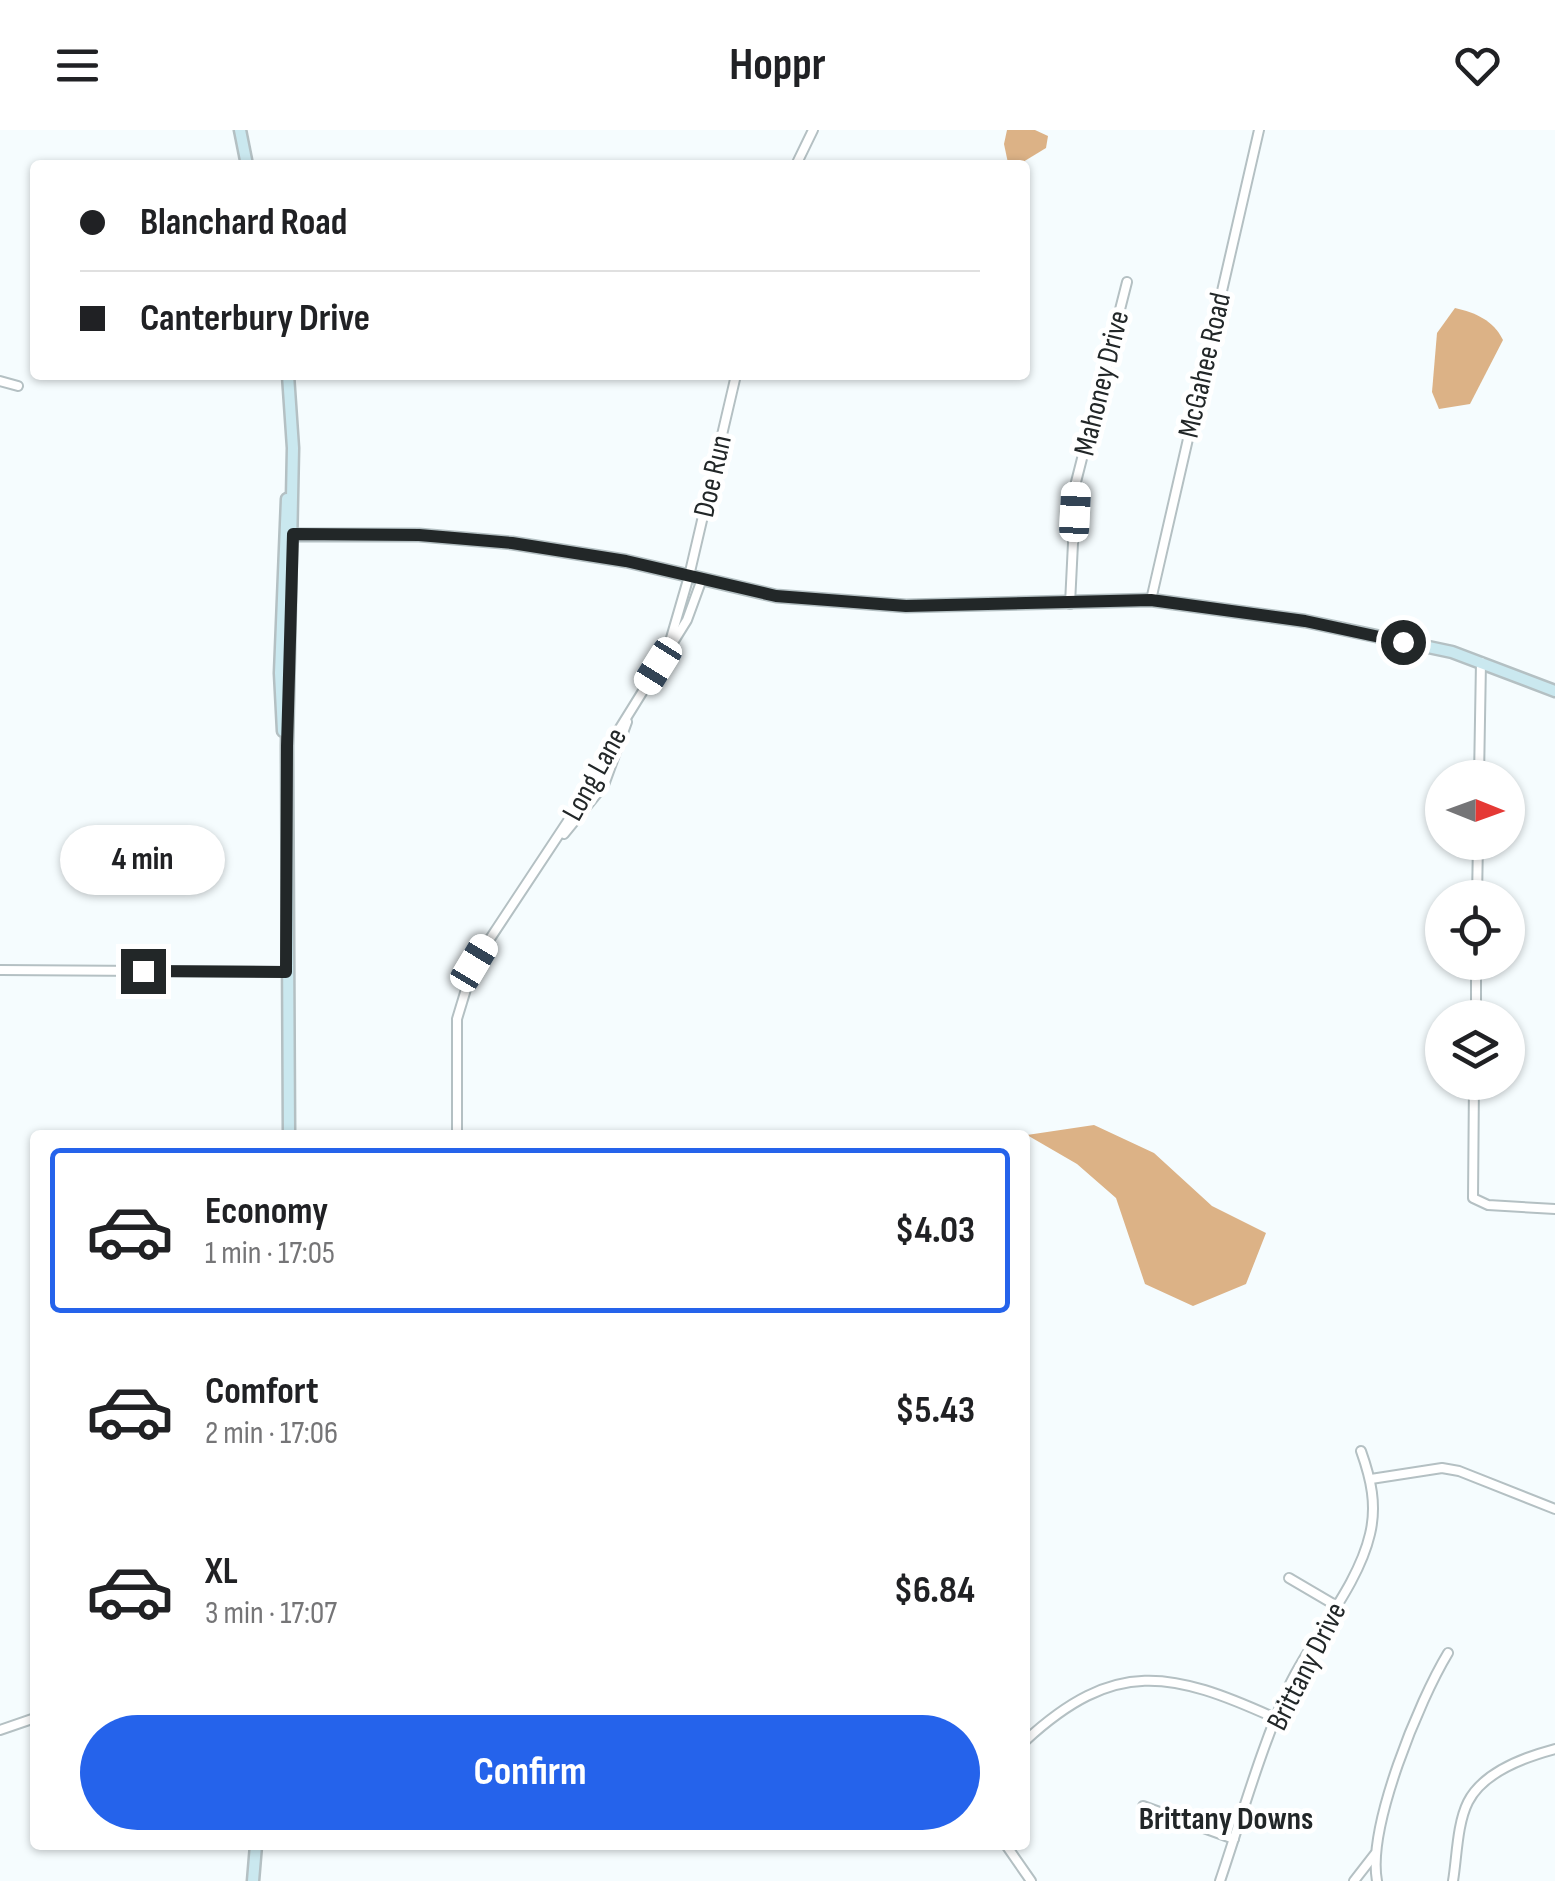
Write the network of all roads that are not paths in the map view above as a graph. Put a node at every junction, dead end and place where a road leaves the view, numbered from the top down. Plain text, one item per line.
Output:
1 (240, 130) edge
2 (813, 130) edge
3 (1260, 130) edge
4 (246, 160) edge
5 (798, 160) edge
6 (1127, 282) dead end
7 (0, 380) edge
8 (288, 380) edge
9 (735, 380) edge
10 (18, 386) dead end
11 (294, 448) junction
12 (293, 534) junction
13 (695, 578) junction
14 (1151, 600) junction
15 (1070, 604) junction
16 (1481, 662) junction
17 (1555, 691) edge
18 (287, 746) junction
19 (1479, 760) edge
20 (0, 970) edge
21 (286, 972) junction
22 (1474, 1100) edge
23 (290, 1130) edge
24 (457, 1130) edge
25 (1555, 1209) edge
26 (1361, 1451) dead end
27 (1371, 1480) junction
28 (1555, 1509) edge
29 (1289, 1578) dead end
30 (1335, 1604) junction
31 (1448, 1654) dead end
32 (1276, 1718) junction
33 (30, 1720) edge
34 (0, 1730) edge
35 (1030, 1737) edge
36 (1555, 1749) edge
37 (1144, 1806) dead end
38 (1234, 1839) junction
39 (255, 1850) edge
40 (1010, 1850) edge
41 (1375, 1854) junction
42 (252, 1881) edge
43 (1032, 1881) edge
44 (1220, 1881) edge
45 (1354, 1881) edge
46 (1377, 1881) edge
47 (1452, 1881) edge

1 - 4 street
2 - 5 street
3 - 14 street, McGahee Road
6 - 15 street, Mahoney Drive
7 - 10 street
8 - 11 street
9 - 13 street, Doe Run
11 - 12 street
11 - 18 street
12 - 13 street
12 - 18 street
13 - 15 street
13 - 24 street, Long Lane
14 - 15 street
14 - 16 street
16 - 17 street
16 - 19 street
18 - 21 street
20 - 21 street
21 - 23 street
22 - 25 street
26 - 27 street, Brittany Drive
27 - 28 street
27 - 30 street, Brittany Drive
29 - 30 street
30 - 32 street, Brittany Drive
31 - 41 street
32 - 35 street
32 - 38 street, Brittany Drive
33 - 34 street
36 - 47 street
37 - 38 street
38 - 44 street, Brittany Drive
39 - 42 street
40 - 43 street
41 - 45 street
41 - 46 street

